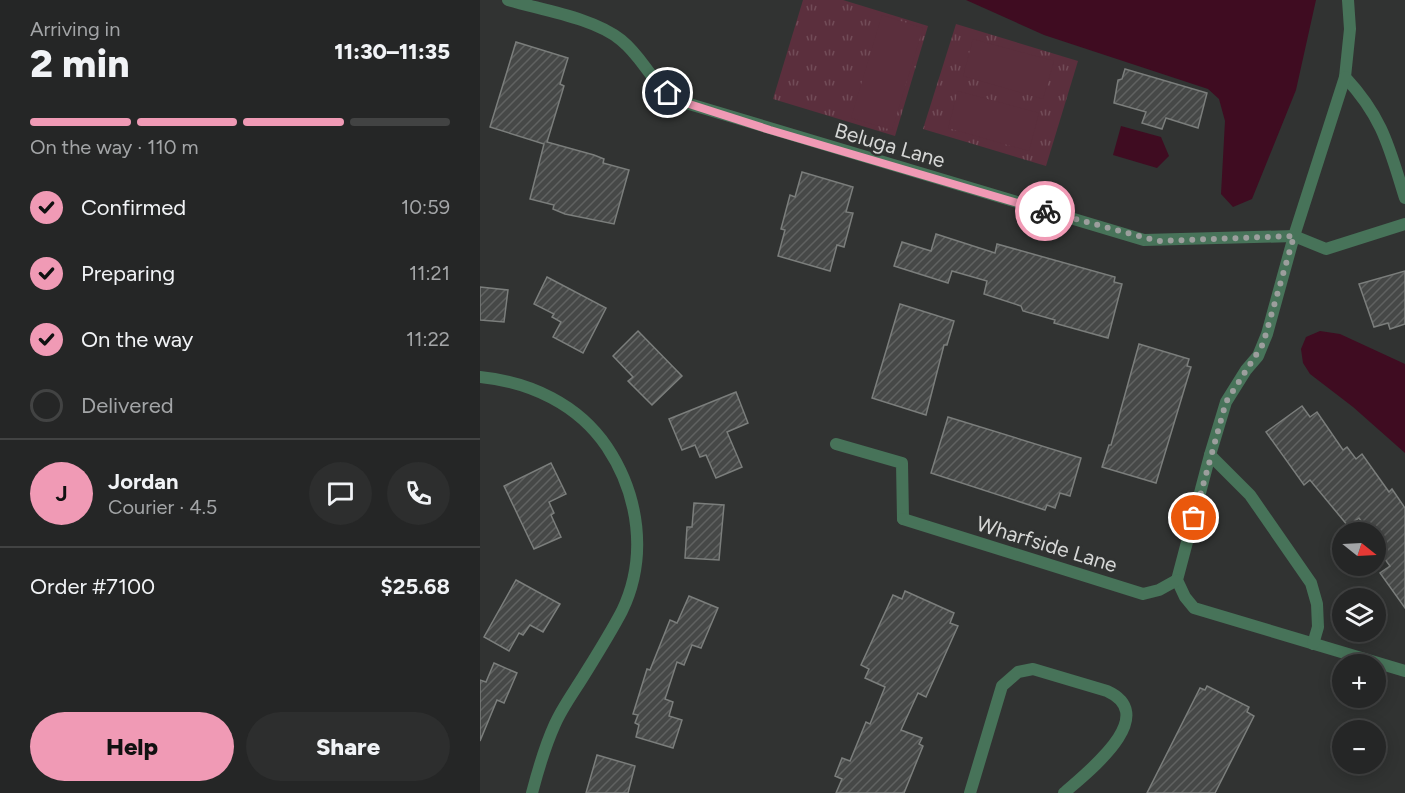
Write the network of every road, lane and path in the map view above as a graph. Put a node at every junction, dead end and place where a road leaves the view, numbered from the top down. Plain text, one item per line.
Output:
1 (508, 0) edge
2 (1348, 0) edge
3 (1345, 77) junction
4 (1405, 198) edge
5 (1405, 225) edge
6 (1294, 236) junction
7 (480, 377) edge
8 (836, 444) dead end
9 (1210, 455) junction
10 (1177, 580) junction
11 (1313, 644) junction
12 (1405, 671) edge
13 (531, 793) edge
14 (970, 793) edge
15 (1064, 793) edge

1 - 6 street, Beluga Lane
2 - 3 street
3 - 4 street
3 - 6 street
5 - 6 street
6 - 9 street
7 - 13 street
8 - 10 street, Wharfside Lane
9 - 10 street
9 - 11 street
10 - 11 street
11 - 12 street
14 - 15 street

